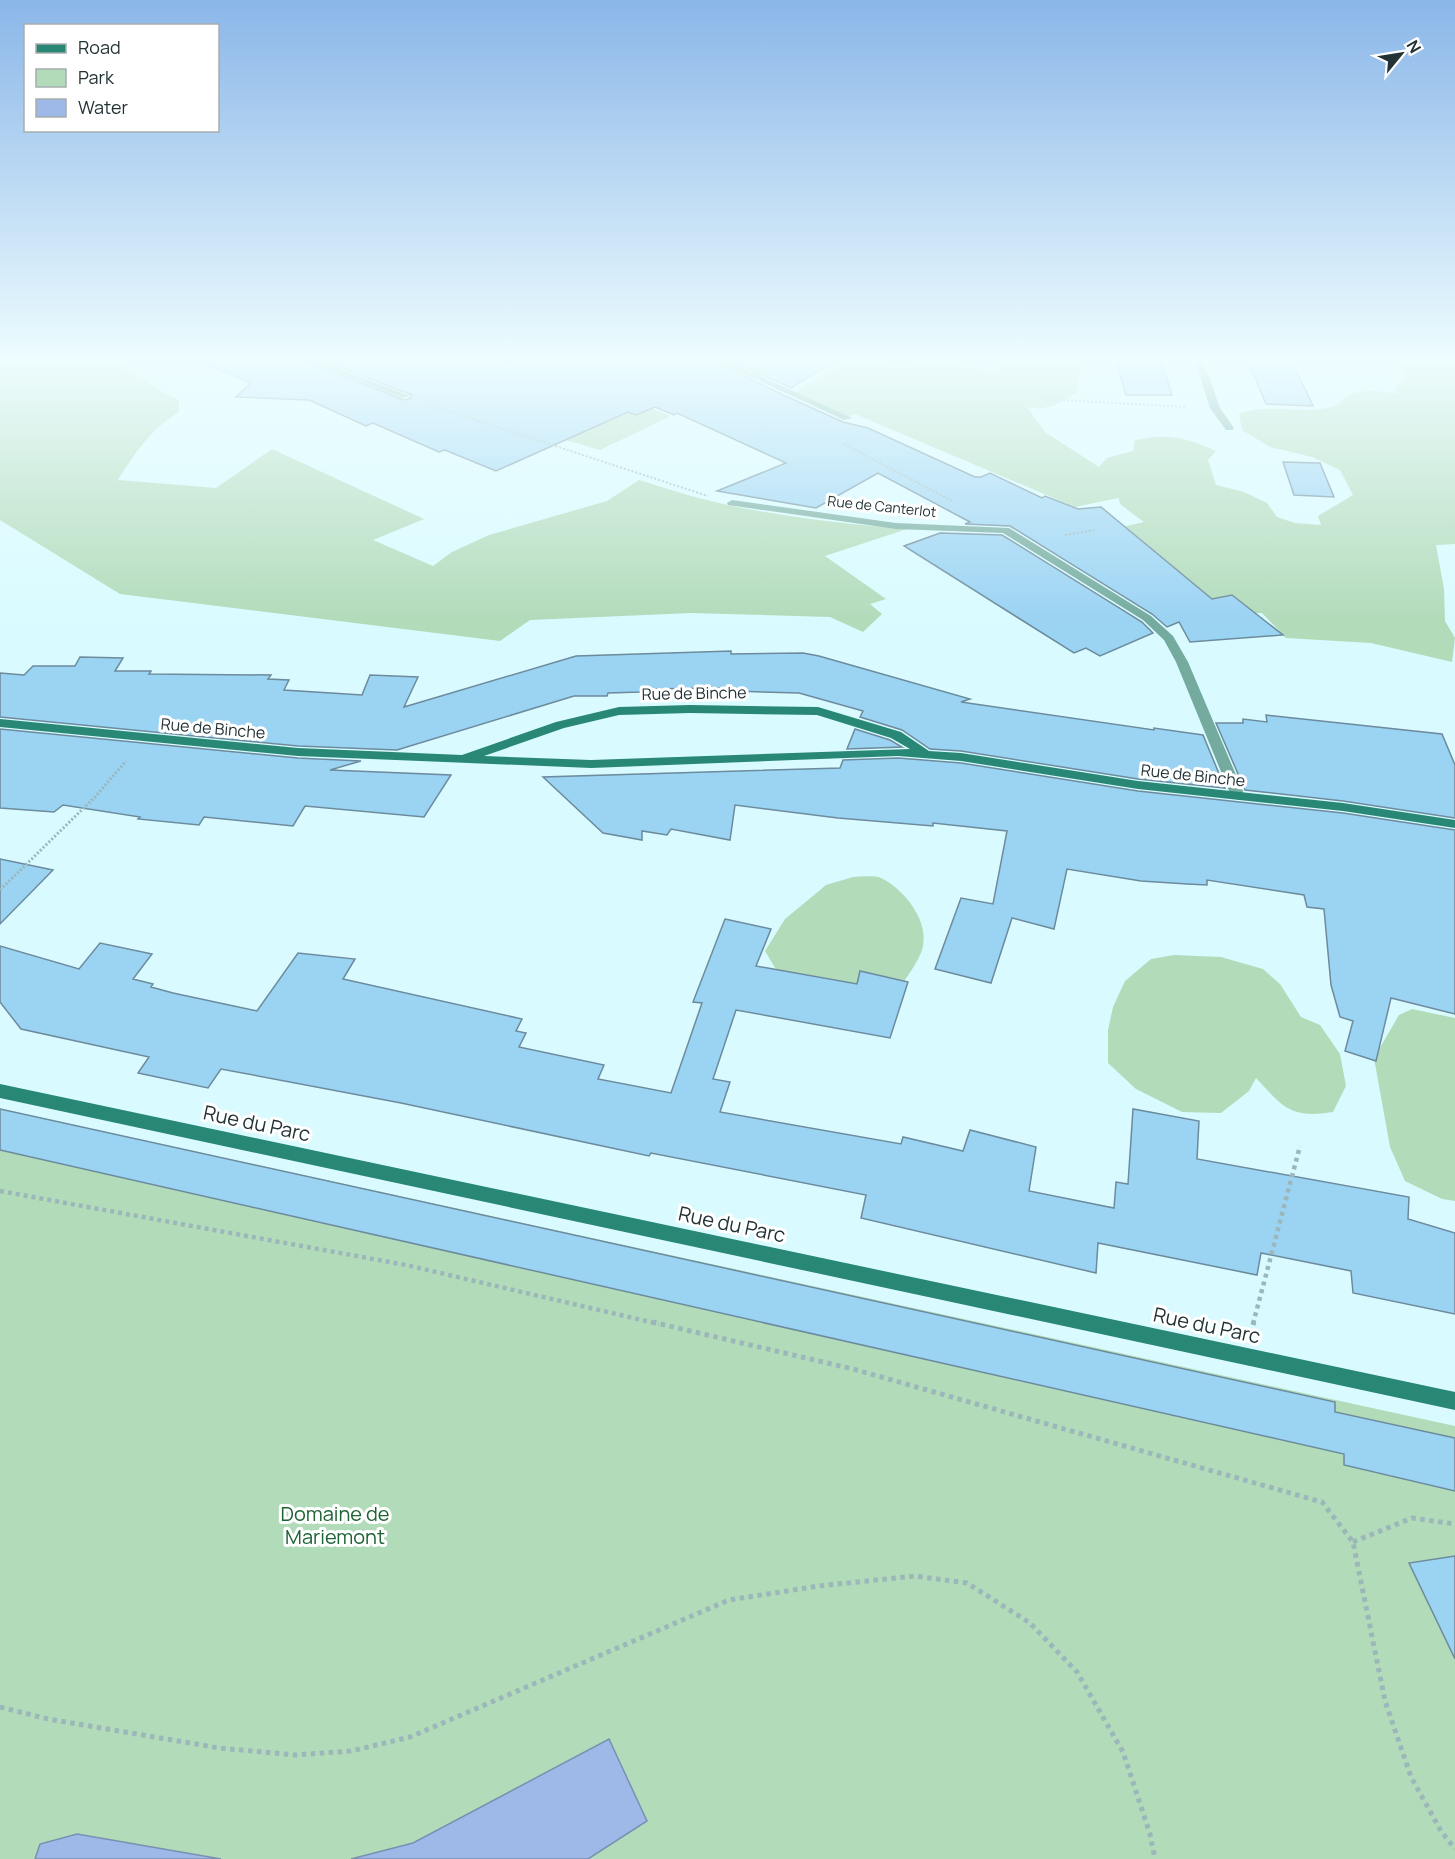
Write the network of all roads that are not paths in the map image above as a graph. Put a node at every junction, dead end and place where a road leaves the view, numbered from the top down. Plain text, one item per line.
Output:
1 (732, 503) road end
2 (0, 723) edge
3 (928, 754) junction
4 (459, 760) junction
5 (1238, 796) junction
6 (1455, 824) edge
7 (0, 1091) edge
8 (1455, 1401) edge

1 - 5 street, Rue de Canterlot
2 - 4 street, Rue de Binche
3 - 4 street, Rue de Binche
3 - 4 street, Rue de Binche
3 - 5 street, Rue de Binche
5 - 6 street, Rue de Binche
7 - 8 street, Rue du Parc

